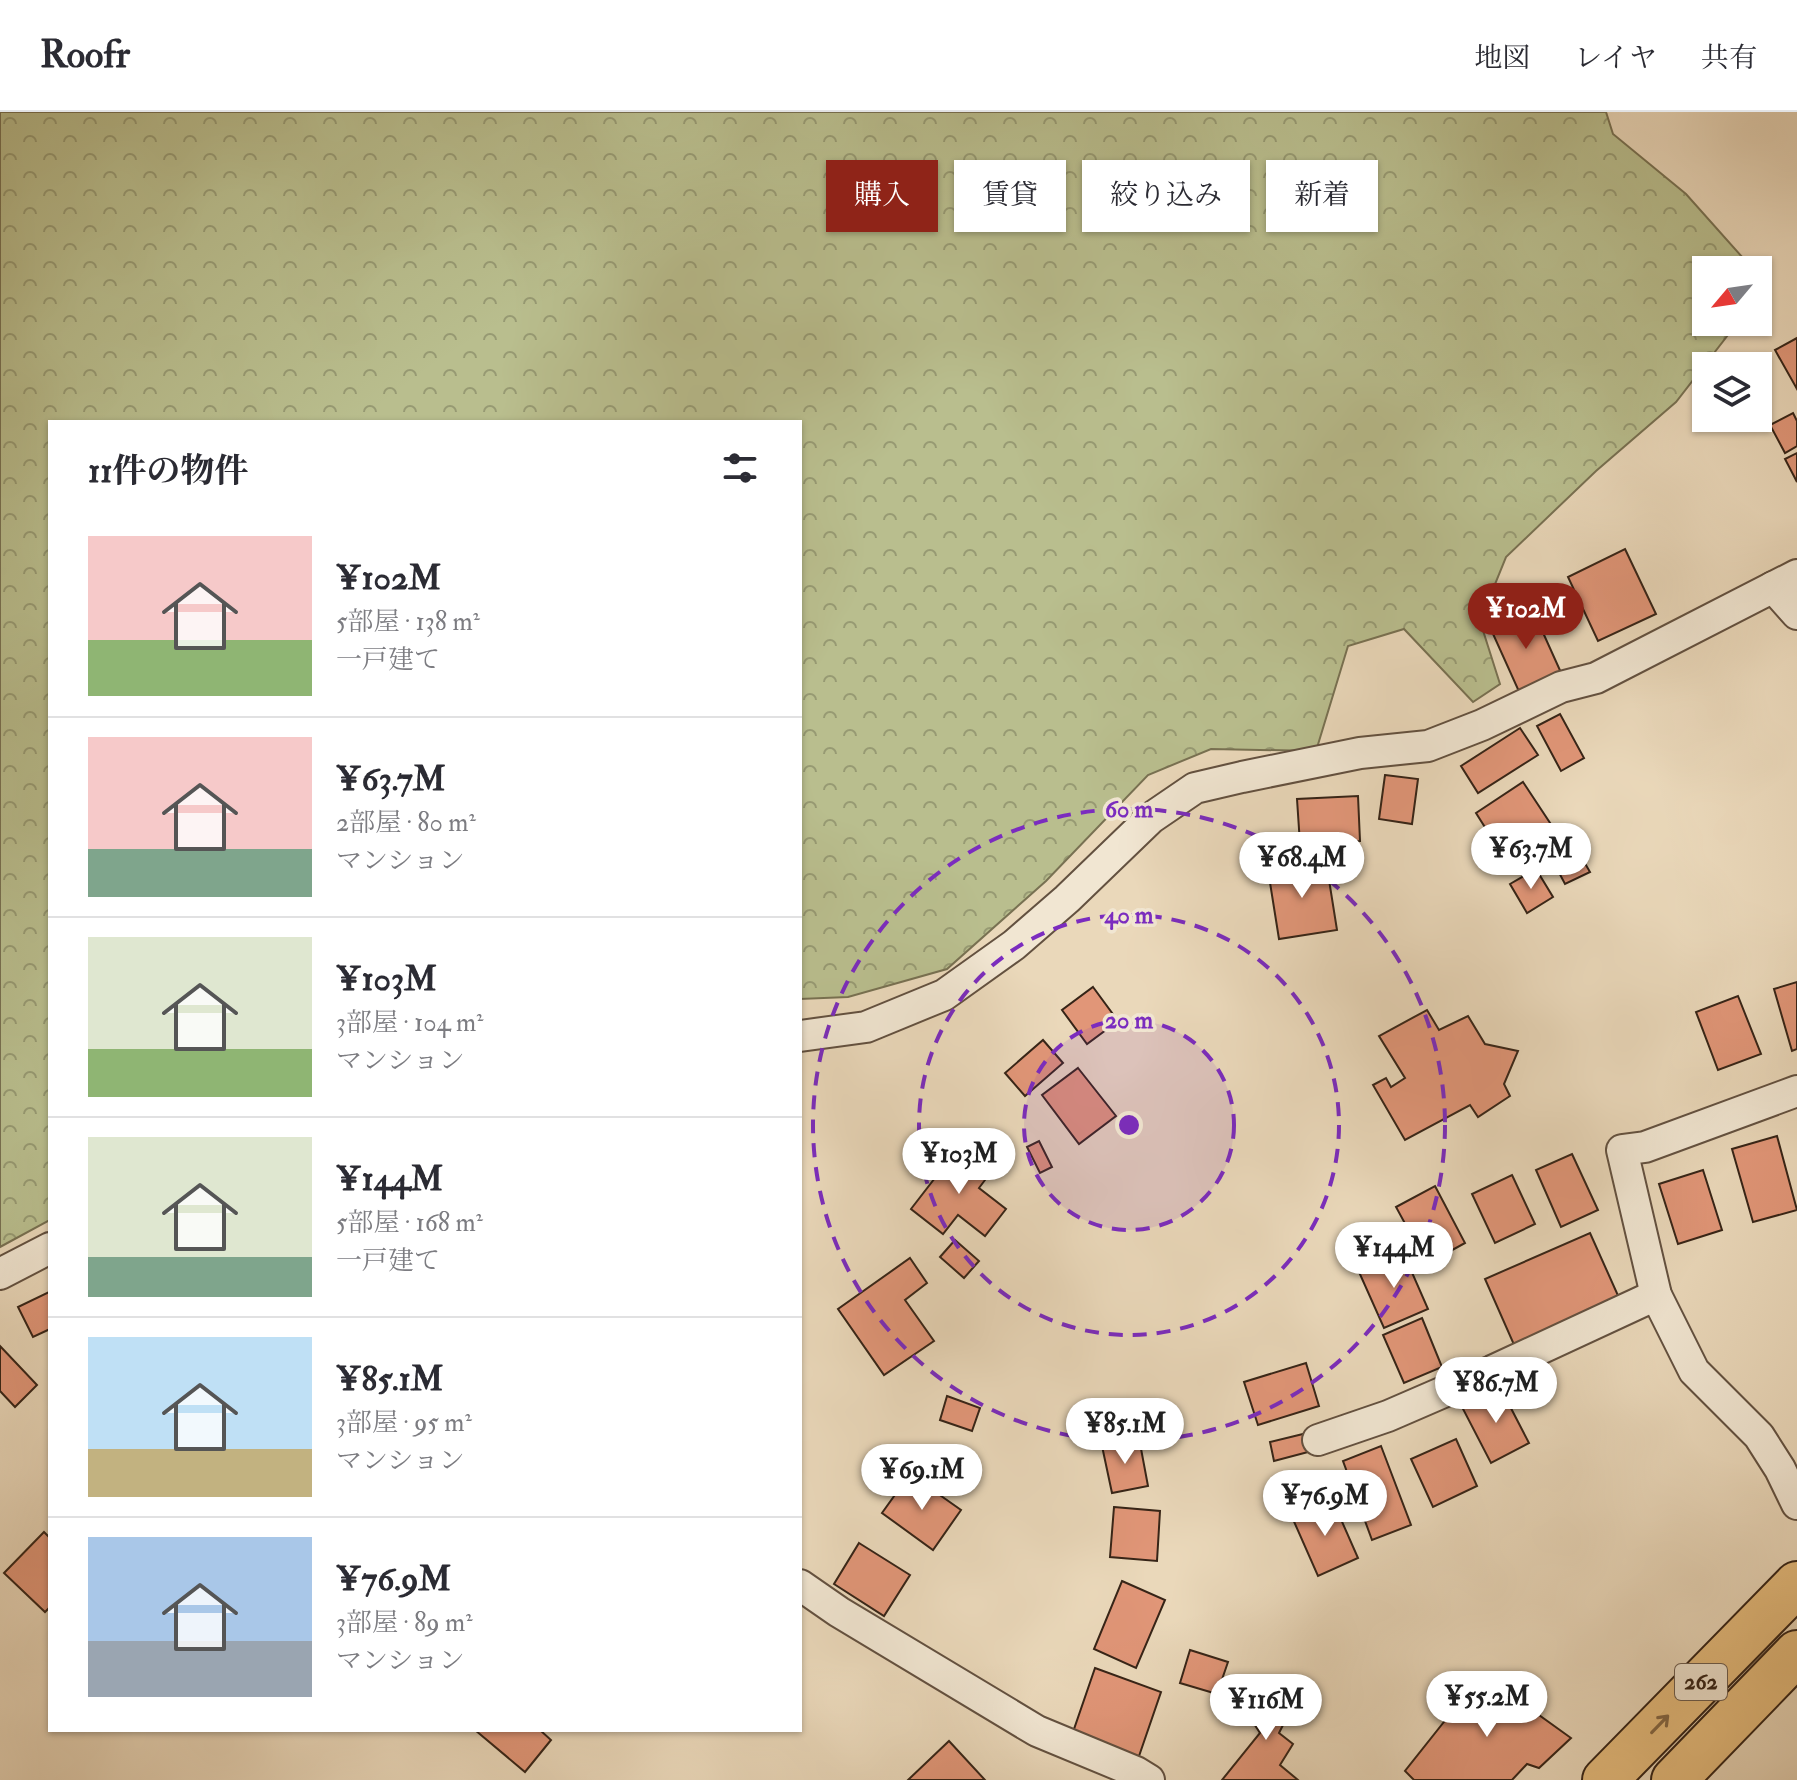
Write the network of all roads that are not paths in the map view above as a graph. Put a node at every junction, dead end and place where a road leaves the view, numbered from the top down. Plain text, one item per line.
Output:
1 (1785, 581) edge
2 (1797, 614) edge
3 (802, 1036) edge
4 (1797, 1091) edge
5 (48, 1249) edge
6 (0, 1274) edge
7 (1656, 1295) junction
8 (1318, 1440) dead end
9 (1797, 1504) edge
10 (1797, 1584) edge
11 (802, 1586) edge
12 (1797, 1653) edge
13 (1149, 1780) edge
14 (1605, 1780) edge
15 (1674, 1780) edge

1 - 2 street
1 - 3 street
4 - 7 street
5 - 6 street
7 - 8 street
7 - 9 street
14 -> 10 highway, 262
11 - 13 street
12 - 15 highway, 262

